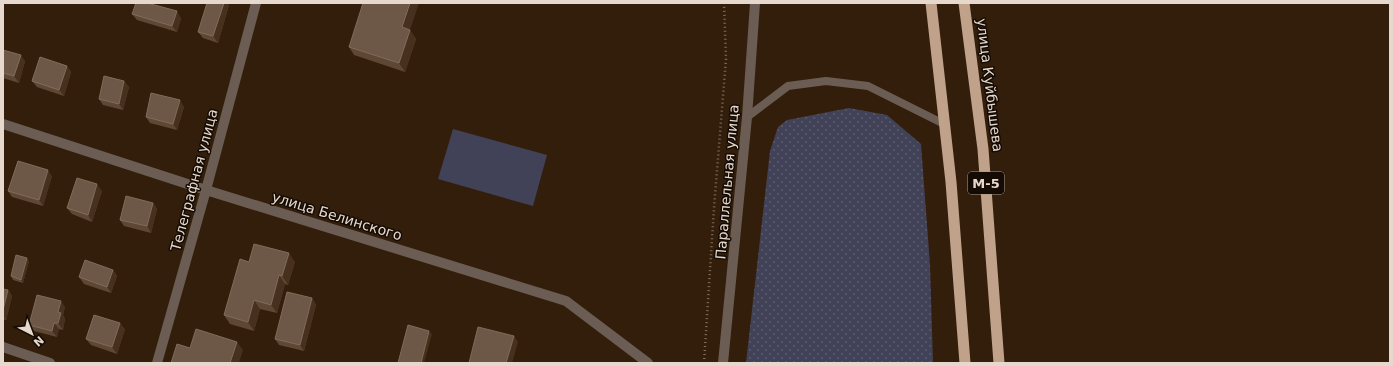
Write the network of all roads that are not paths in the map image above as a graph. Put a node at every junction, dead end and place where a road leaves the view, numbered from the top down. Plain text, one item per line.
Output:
1 (256, 3) edge
2 (755, 3) edge
3 (931, 3) edge
4 (964, 3) edge
5 (747, 117) junction
6 (3, 124) edge
7 (944, 124) junction
8 (206, 190) junction
9 (3, 347) edge
10 (50, 363) edge
11 (157, 363) edge
12 (648, 363) edge
13 (723, 363) edge
14 (965, 363) edge
15 (999, 363) edge

1 - 8 street, Телеграфная улица
2 - 5 street, Параллельная улица
3 - 7 highway, М-5
4 - 15 highway, улица Куйбышева / М-5
5 - 7 lane
5 - 13 street, Параллельная улица
6 - 8 street, улица Белинского
7 - 14 highway, М-5
8 - 11 street, Телеграфная улица
8 - 12 street, улица Белинского
9 - 10 street

